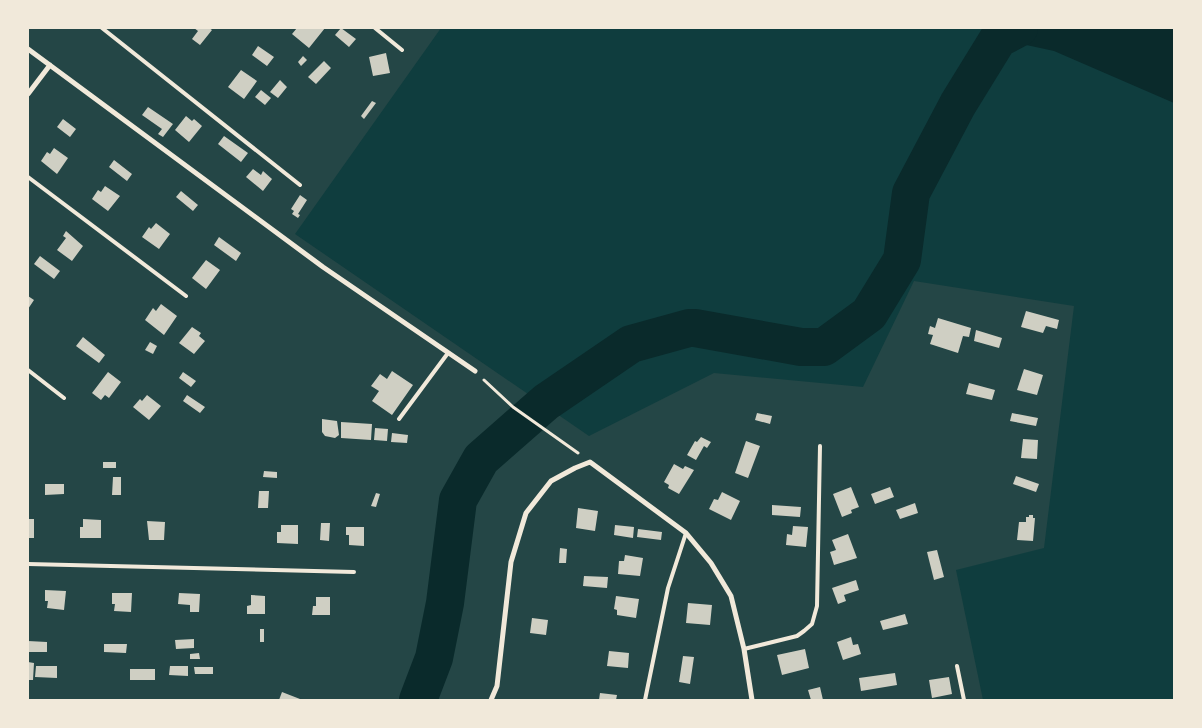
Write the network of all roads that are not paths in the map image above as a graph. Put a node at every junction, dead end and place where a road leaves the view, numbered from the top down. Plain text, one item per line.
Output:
1 (102, 28) edge
2 (374, 28) edge
3 (28, 49) edge
4 (402, 50) dead end
5 (50, 65) junction
6 (28, 94) edge
7 (28, 177) edge
8 (300, 185) dead end
9 (186, 296) dead end
10 (448, 353) junction
11 (28, 370) edge
12 (475, 371) road end
13 (64, 398) dead end
14 (399, 419) dead end
15 (820, 446) dead end
16 (686, 533) junction
17 (28, 564) edge
18 (354, 572) dead end
19 (744, 649) junction
20 (957, 666) dead end
21 (491, 700) edge
22 (645, 700) edge
23 (752, 700) edge
24 (964, 700) edge

1 - 8 lane
2 - 4 lane
3 - 5 street
5 - 6 street
5 - 10 street
7 - 9 lane
10 - 12 street
10 - 14 lane
11 - 13 lane
15 - 19 lane
16 - 19 street
16 - 21 street
16 - 22 lane
17 - 18 lane
19 - 23 street
20 - 24 lane

